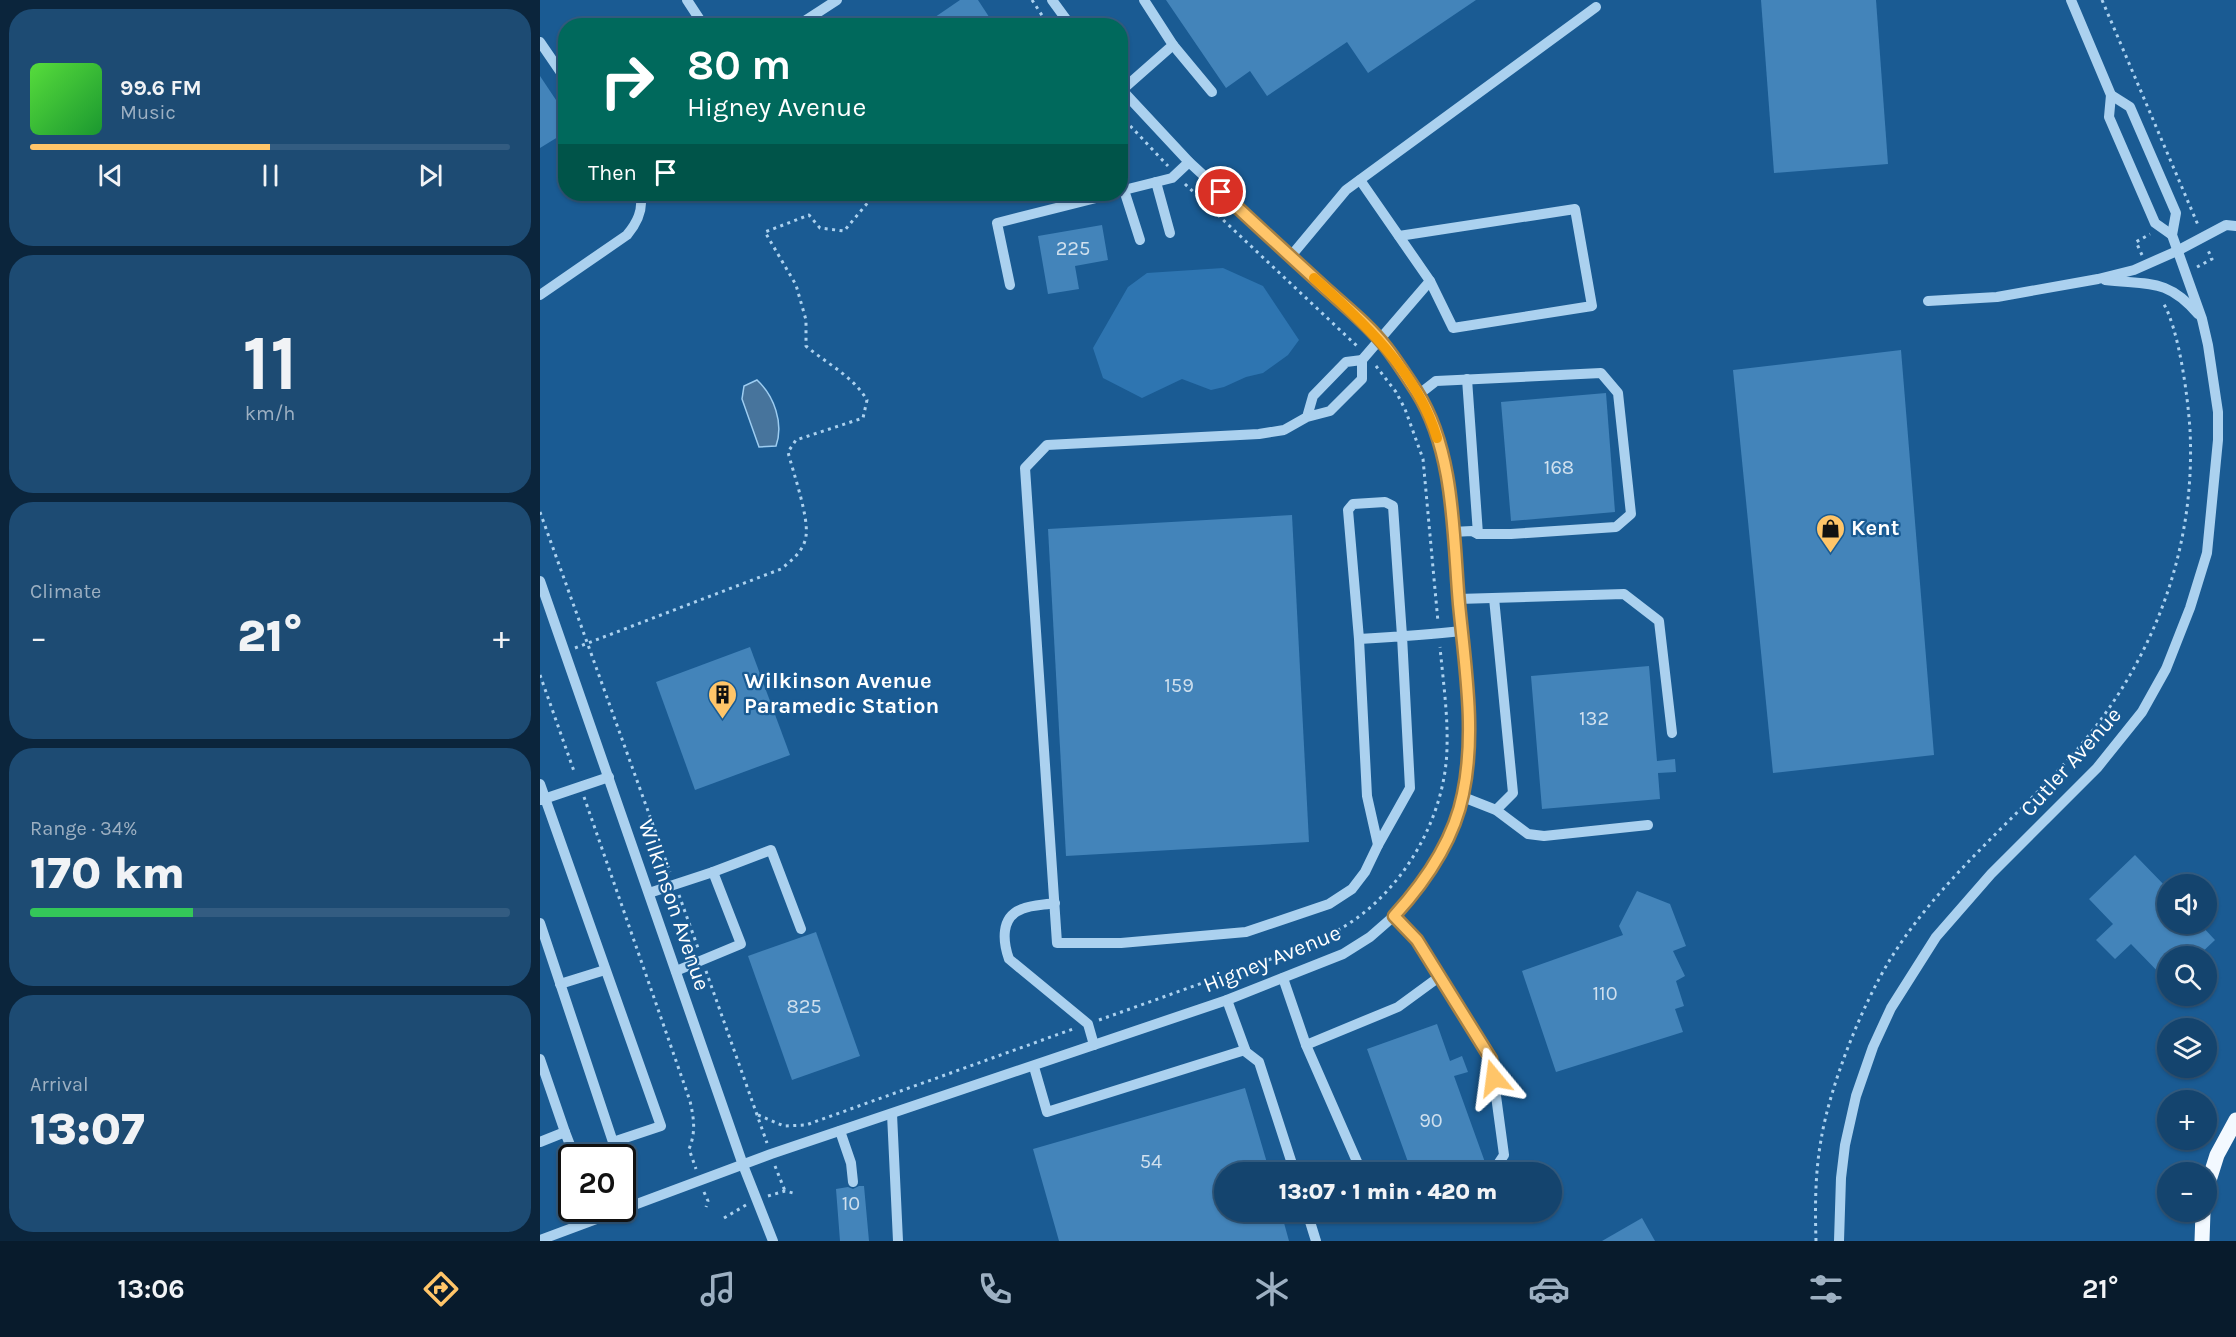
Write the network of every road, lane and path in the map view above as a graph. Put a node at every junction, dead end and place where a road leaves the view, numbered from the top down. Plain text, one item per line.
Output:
1 (687, 0) edge
2 (837, 0) edge
3 (1032, 0) edge
4 (1052, 0) edge
5 (1144, 0) edge
6 (2070, 0) edge
7 (2103, 0) edge
8 (1596, 7) dead end
9 (699, 18) edge
10 (809, 18) edge
11 (1044, 18) edge
12 (1065, 18) edge
13 (540, 42) edge
14 (1173, 45) junction
15 (558, 68) edge
16 (1128, 83) edge
17 (1212, 92) dead end
18 (2111, 95) junction
19 (1128, 97) edge
20 (1128, 123) edge
21 (1189, 162) junction
22 (1172, 170) dead end
23 (1179, 178) dead end
24 (1360, 180) junction
25 (1156, 182) junction
26 (1128, 189) edge
27 (640, 201) edge
28 (869, 201) edge
29 (1084, 201) edge
30 (1126, 201) edge
31 (2191, 209) dead end
32 (2233, 224) edge
33 (1170, 233) dead end
34 (2172, 235) junction
35 (1399, 236) junction
36 (1140, 240) dead end
37 (2177, 250) junction
38 (1290, 256) junction
39 (2098, 279) junction
40 (1430, 281) junction
41 (1010, 285) dead end
42 (2158, 285) junction
43 (540, 295) edge
44 (1928, 301) dead end
45 (2202, 319) junction
46 (1379, 339) junction
47 (1364, 357) junction
48 (1467, 379) junction
49 (1419, 395) junction
50 (1307, 417) junction
51 (540, 512) edge
52 (1452, 532) junction
53 (1478, 534) junction
54 (540, 581) edge
55 (1494, 598) junction
56 (1458, 599) junction
57 (1461, 631) junction
58 (1439, 634) junction
59 (1402, 636) junction
60 (1359, 639) junction
61 (587, 644) junction
62 (565, 652) junction
63 (540, 675) edge
64 (1672, 733) dead end
65 (609, 777) junction
66 (540, 784) edge
67 (580, 787) junction
68 (1463, 797) junction
69 (543, 800) edge
70 (1496, 810) junction
71 (1648, 825) dead end
72 (1378, 845) junction
73 (713, 872) junction
74 (675, 884) junction
75 (649, 893) junction
76 (1055, 903) junction
77 (1394, 916) junction
78 (540, 923) edge
79 (801, 929) dead end
80 (702, 960) junction
81 (605, 970) junction
82 (676, 971) junction
83 (1439, 977) junction
84 (1283, 978) junction
85 (560, 984) junction
86 (1227, 1000) junction
87 (1088, 1024) junction
88 (1094, 1045) junction
89 (1306, 1045) junction
90 (1245, 1050) junction
91 (540, 1059) edge
92 (1034, 1067) junction
93 (892, 1114) junction
94 (758, 1115) junction
95 (2235, 1123) edge
96 (840, 1131) junction
97 (565, 1132) junction
98 (540, 1142) edge
99 (570, 1144) edge
100 (771, 1154) junction
101 (1291, 1162) edge
102 (1357, 1162) edge
103 (1499, 1162) edge
104 (2215, 1162) edge
105 (743, 1165) junction
106 (700, 1181) junction
107 (853, 1182) dead end
108 (785, 1191) junction
109 (793, 1193) dead end
110 (757, 1199) junction
111 (636, 1202) edge
112 (706, 1208) dead end
113 (724, 1218) dead end
114 (579, 1222) edge
115 (1310, 1222) edge
116 (2203, 1222) edge
117 (540, 1239) edge
118 (773, 1241) edge
119 (898, 1241) edge
120 (1316, 1241) edge
121 (1816, 1241) edge
122 (1839, 1241) edge
123 (2202, 1241) edge

1 - 9 street
2 - 10 street
3 - 11 path
4 - 12 street
5 - 14 street
6 - 18 street, Cutler Avenue
7 - 31 path
8 - 24 street
13 - 15 street
14 - 16 street
14 - 17 street
18 - 34 street, Cutler Avenue
18 - 34 street, Cutler Avenue
19 - 21 street, Higney Avenue
20 - 22 path
21 - 25 street
21 - 38 street, Higney Avenue
23 - 47 path
24 - 35 street
24 - 38 street
25 - 26 street
25 - 33 street
27 - 43 street
28 - 61 path
29 - 41 street
30 - 36 street
32 - 37 street
34 - 37 street, Cutler Avenue
35 - 40 street
35 - 40 street
37 - 39 street
37 - 45 street, Cutler Avenue
38 - 46 street, Higney Avenue
39 - 42 street
39 - 44 street
40 - 46 street
42 - 45 street
42 - 121 path
45 - 122 street, Cutler Avenue
46 - 47 street
46 - 49 street, Higney Avenue
47 - 50 street
47 - 50 street
47 - 58 path
48 - 49 street
48 - 53 street
48 - 53 street
49 - 52 street, Higney Avenue
50 - 76 street
51 - 61 path
52 - 53 street
52 - 56 street, Higney Avenue
54 - 62 street, Wilkinson Avenue
55 - 56 street
55 - 64 street
55 - 70 street
56 - 57 street, Higney Avenue
57 - 58 street
57 - 68 street, Higney Avenue
58 - 59 street
58 - 87 path
59 - 60 street
59 - 60 street
59 - 72 street
60 - 72 street
61 - 62 path
61 - 74 path
62 - 65 street, Wilkinson Avenue
63 - 67 path
65 - 67 street
65 - 75 street, Wilkinson Avenue
66 - 69 street
67 - 69 street
67 - 106 path
68 - 70 street
68 - 77 street, Higney Avenue
69 - 81 street
70 - 71 street
72 - 76 street
73 - 74 street
73 - 79 street
73 - 80 street
74 - 75 street
74 - 80 path
75 - 82 street, Wilkinson Avenue
76 - 87 street
77 - 83 street
77 - 84 street, Higney Avenue
78 - 85 street
80 - 82 street
80 - 94 path
81 - 85 street
81 - 85 street
82 - 105 street, Wilkinson Avenue
83 - 89 street
83 - 103 street
84 - 86 street, Higney Avenue
84 - 89 street
86 - 88 street, Higney Avenue
86 - 90 street
87 - 88 street
87 - 94 path
88 - 92 street, Higney Avenue
89 - 102 street
90 - 92 street
90 - 101 street
91 - 97 street
92 - 93 street, Higney Avenue
93 - 96 street, Higney Avenue
93 - 119 street
94 - 100 path
95 - 104 main road
96 - 100 street, Higney Avenue
96 - 107 street
97 - 98 street
97 - 99 street
100 - 105 street, Higney Avenue
100 - 108 path
105 - 106 street, Higney Avenue
105 - 110 street, Wilkinson Avenue
106 - 111 street, Higney Avenue
106 - 112 path
108 - 109 path
108 - 110 path
110 - 113 path
110 - 118 street, Wilkinson Avenue
114 - 117 street, Higney Avenue
115 - 120 street
116 - 123 main road

